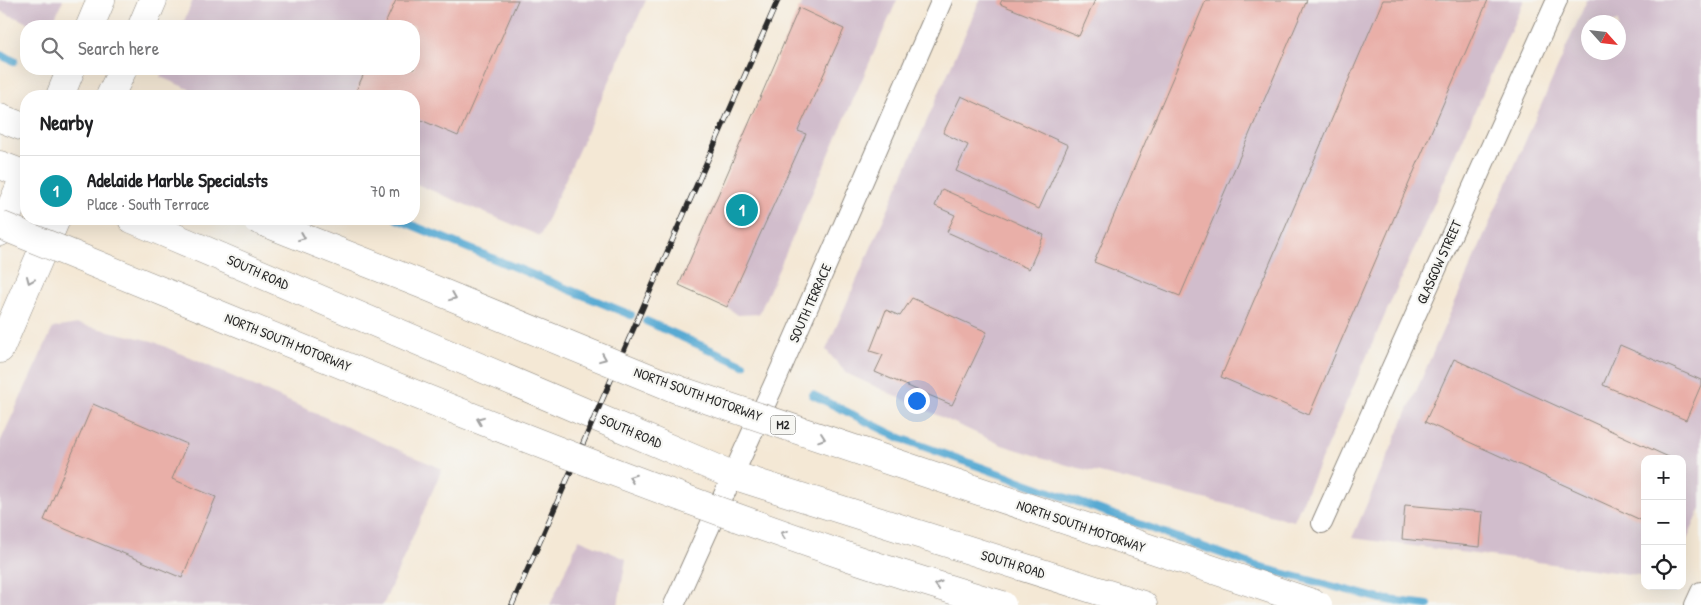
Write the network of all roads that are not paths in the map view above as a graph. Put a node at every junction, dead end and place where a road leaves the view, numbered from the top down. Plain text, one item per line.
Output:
1 (101, 0) edge
2 (153, 0) edge
3 (942, 0) edge
4 (1556, 0) edge
5 (93, 20) edge
6 (145, 20) edge
7 (69, 75) edge
8 (120, 75) edge
9 (134, 75) edge
10 (62, 90) edge
11 (113, 90) edge
12 (132, 90) edge
13 (0, 118) edge
14 (20, 126) edge
15 (0, 165) edge
16 (20, 172) edge
17 (20, 187) edge
18 (0, 225) edge
19 (53, 225) edge
20 (151, 225) edge
21 (271, 225) edge
22 (0, 232) edge
23 (0, 348) edge
24 (732, 475) junction
25 (1322, 523) dead end
26 (1701, 592) edge
27 (674, 605) edge
28 (1002, 605) edge
29 (1143, 605) edge
30 (1318, 605) edge
31 (1695, 605) edge

1 - 5 main road
2 - 6 main road
3 - 24 street, SOUTH TERRACE
4 - 25 street, GLASGOW STREET
7 - 10 main road
8 - 11 main road
9 - 12 main road
13 - 14 main road
15 - 16 main road
17 - 22 main road
28 -> 18 main road, NORTH SOUTH MOTORWAY, bridge
19 -> 23 main road
20 - 24 main road, SOUTH ROAD
21 -> 30 main road, NORTH SOUTH MOTORWAY / M2, bridge
24 - 27 street, SOUTH TERRACE
24 - 29 main road, SOUTH ROAD
26 - 31 street

